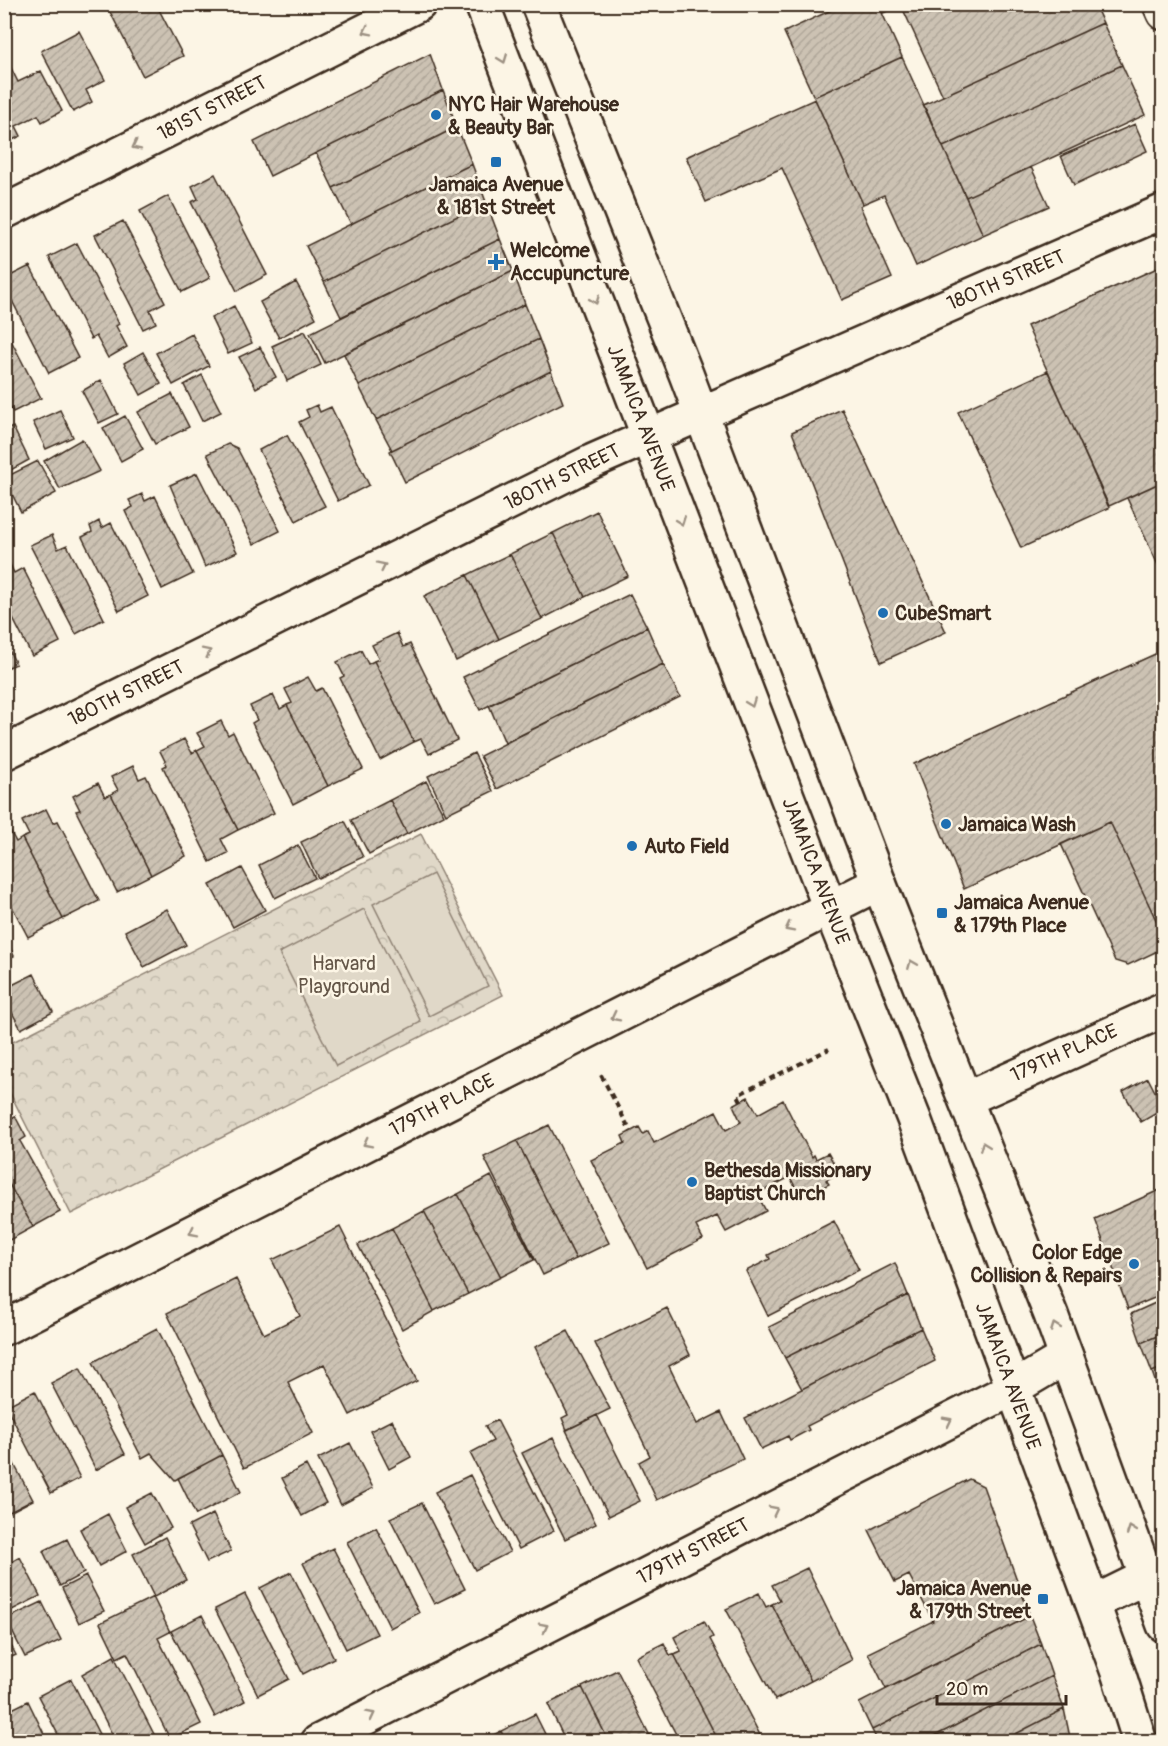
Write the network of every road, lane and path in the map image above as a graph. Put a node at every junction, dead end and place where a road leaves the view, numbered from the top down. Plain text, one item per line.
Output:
1 (419, 4) edge
2 (482, 4) edge
3 (538, 4) edge
4 (1160, 4) edge
5 (1164, 13) edge
6 (4, 212) edge
7 (1164, 212) edge
8 (701, 415) junction
9 (648, 436) junction
10 (4, 753) edge
11 (879, 883) junction
12 (830, 908) junction
13 (1164, 1010) edge
14 (829, 1049) dead end
15 (601, 1075) dead end
16 (966, 1099) junction
17 (741, 1101) dead end
18 (631, 1132) dead end
19 (4, 1328) edge
20 (1066, 1357) junction
21 (1012, 1389) junction
22 (1155, 1571) edge
23 (1093, 1603) junction
24 (1164, 1625) edge
25 (318, 1742) edge
26 (1140, 1742) edge

1 -> 6 street, 181ST STREET
2 -> 9 street, JAMAICA AVENUE
3 - 8 street
4 - 5 street
7 - 8 street, 180TH STREET
8 - 9 street, 180TH STREET
8 - 11 street
10 -> 9 street, 180TH STREET
9 -> 12 street, JAMAICA AVENUE
11 - 12 street, 179TH PLACE
16 -> 11 street
12 -> 19 street, 179TH PLACE
12 - 21 street, JAMAICA AVENUE
13 - 16 street, 179TH PLACE
14 - 17 path
15 - 18 path
20 -> 16 street
20 - 21 street, 179TH STREET
22 -> 20 street
21 - 23 street, JAMAICA AVENUE
25 -> 21 street, 179TH STREET
22 - 23 street
22 - 24 street
23 - 26 street, JAMAICA AVENUE

